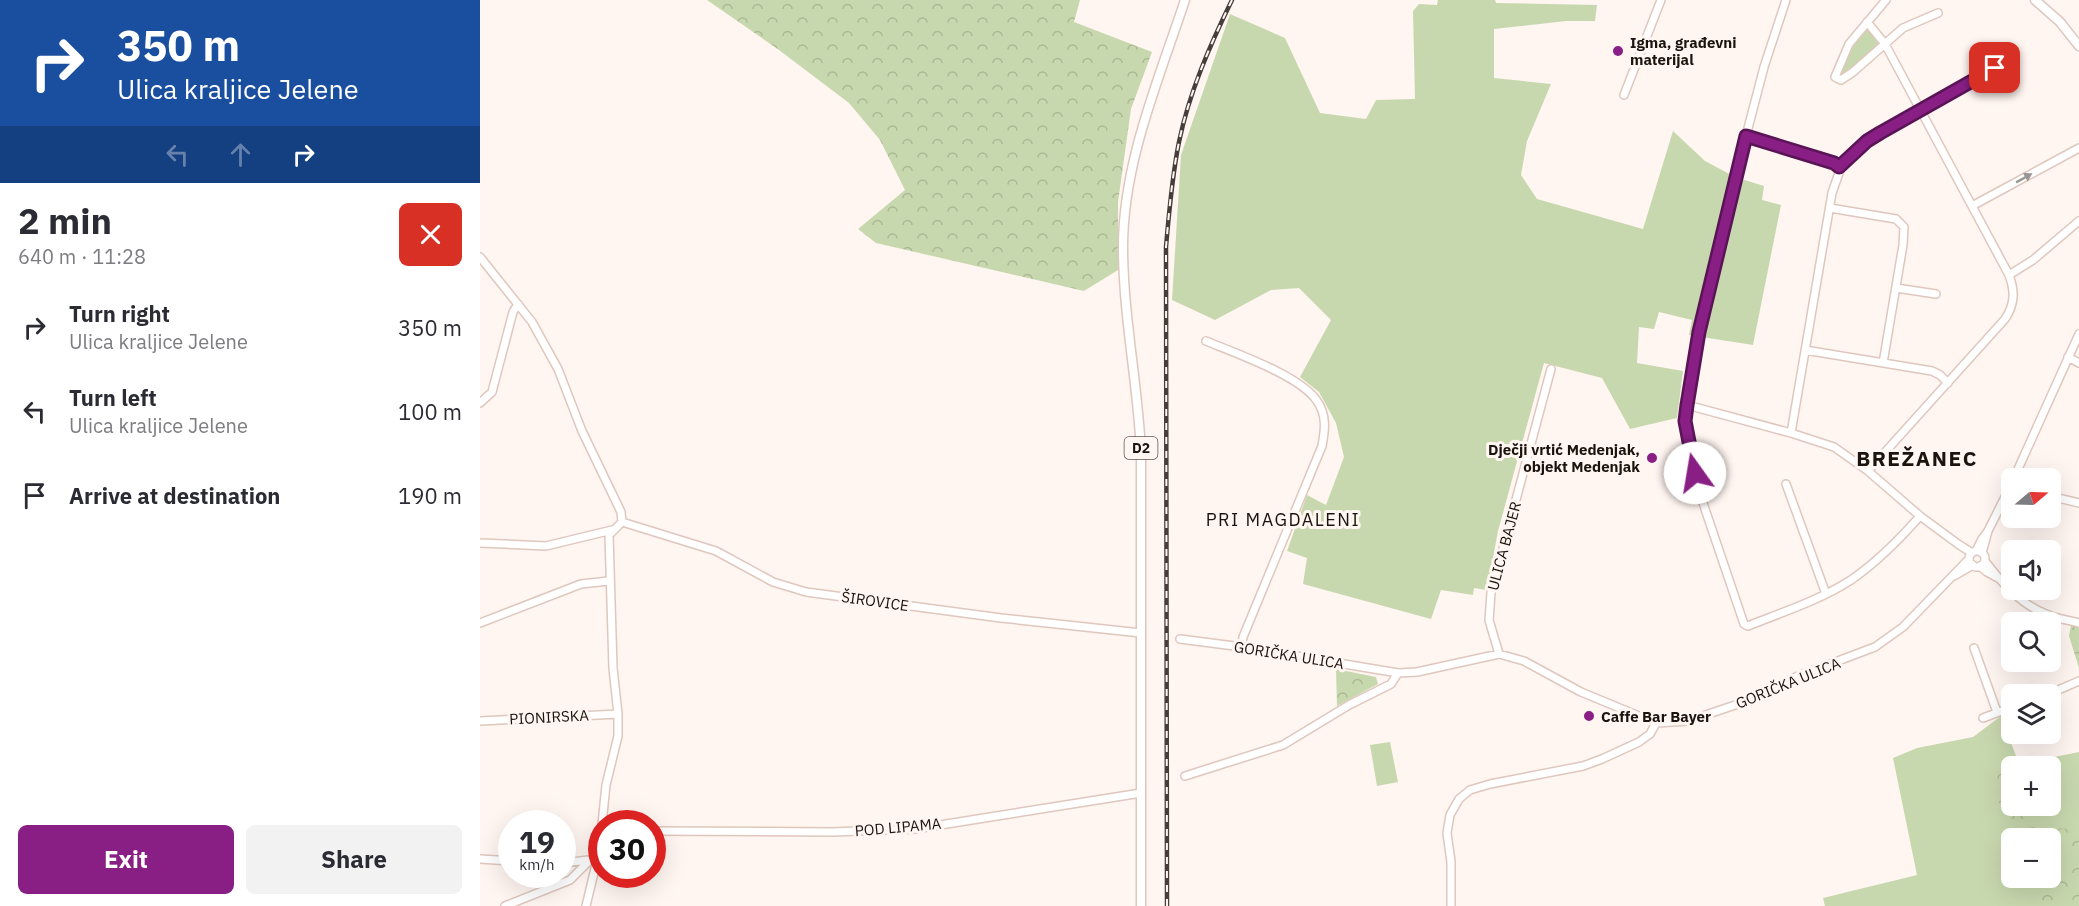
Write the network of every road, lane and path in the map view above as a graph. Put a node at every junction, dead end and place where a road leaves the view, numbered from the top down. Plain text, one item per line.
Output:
1 (1185, 0) edge
2 (1660, 0) edge
3 (1786, 0) edge
4 (1886, 0) edge
5 (2035, 0) edge
6 (1938, 13) dead end
7 (1867, 22) junction
8 (1885, 44) junction
9 (2079, 46) edge
10 (1995, 68) dead end
11 (1624, 95) dead end
12 (1920, 110) junction
13 (1746, 136) junction
14 (2079, 148) edge
15 (1839, 167) junction
16 (1972, 206) junction
17 (1830, 208) junction
18 (2079, 221) edge
19 (480, 257) edge
20 (2009, 275) junction
21 (1896, 288) junction
22 (1936, 294) dead end
23 (518, 304) junction
24 (2079, 334) edge
25 (1206, 341) dead end
26 (1805, 350) junction
27 (2068, 357) junction
28 (1883, 363) junction
29 (2079, 363) edge
30 (1551, 369) dead end
31 (1948, 383) junction
32 (480, 403) edge
33 (1687, 405) junction
34 (1791, 433) junction
35 (2018, 468) edge
36 (1868, 471) junction
37 (1786, 484) dead end
38 (2061, 499) edge
39 (2079, 503) edge
40 (2001, 506) edge
41 (1920, 516) junction
42 (622, 522) junction
43 (612, 530) junction
44 (480, 543) edge
45 (1976, 558) junction
46 (609, 581) junction
47 (1826, 594) junction
48 (480, 623) edge
49 (2079, 623) edge
50 (1142, 633) junction
51 (1180, 639) dead end
52 (1242, 647) junction
53 (1974, 648) dead end
54 (1499, 654) junction
55 (1398, 674) junction
56 (2079, 681) edge
57 (2061, 689) edge
58 (2001, 711) edge
59 (1997, 712) junction
60 (618, 714) junction
61 (1983, 718) dead end
62 (480, 721) edge
63 (1656, 723) junction
64 (1185, 776) dead end
65 (1141, 793) junction
66 (603, 810) edge
67 (666, 831) edge
68 (480, 859) edge
69 (498, 860) edge
70 (588, 862) edge
71 (591, 888) edge
72 (505, 906) edge
73 (586, 906) edge
74 (1142, 906) edge
75 (1450, 906) edge

1 - 50 main road, D2
2 - 11 street
3 - 13 street
4 - 7 street
5 - 9 main road
6 - 8 street
7 - 8 street
7 - 8 street
8 - 12 street
10 - 12 street
12 - 15 street
12 - 16 street
13 - 15 street
13 - 33 street
16 -> 14 street
15 - 17 street
16 - 20 street
17 - 21 street
17 - 26 street
18 - 20 street
19 - 23 street
20 - 31 street
21 - 22 street
21 - 28 street
23 - 32 street
23 - 42 street
24 - 27 street
25 - 52 street
26 - 28 street
26 - 34 street
27 - 29 street
27 - 35 street
28 - 31 street
30 - 54 street, ULICA BAJER
31 - 36 street
33 - 34 street
33 - 47 street
34 - 36 street
36 - 41 street
37 - 47 street
38 - 39 street
40 - 45 street
41 - 45 street
41 - 47 street
42 - 43 street
42 - 50 street, ŠIROVICE
43 - 44 street
43 - 46 street
45 - 49 street
45 - 63 street, GORIČKA ULICA
46 - 48 street
46 - 60 street
50 - 65 main road, D2
51 - 52 street, GORIČKA ULICA
52 - 55 street, GORIČKA ULICA
53 - 59 street
54 - 55 street, GORIČKA ULICA
54 - 63 street, GORIČKA ULICA
55 - 64 street
56 - 57 street
58 - 59 street
59 - 61 street
60 - 62 street, PIONIRSKA
60 - 66 street
63 - 75 street
65 - 67 street, POD LIPAMA
65 - 74 main road, D2
68 - 69 street
70 - 72 street
71 - 73 street

